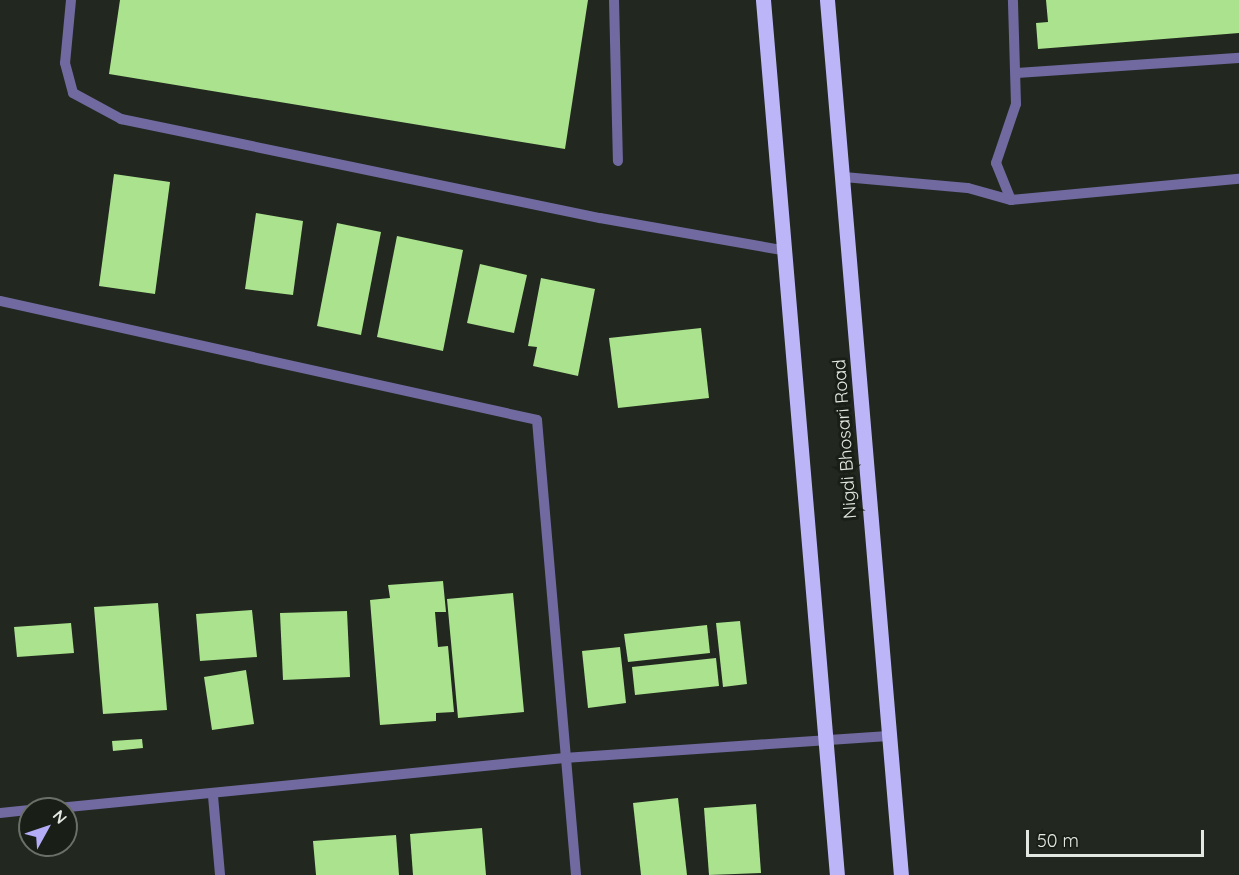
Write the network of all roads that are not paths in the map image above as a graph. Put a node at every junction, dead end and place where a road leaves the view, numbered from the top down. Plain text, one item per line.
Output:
1 (71, 0) edge
2 (614, 0) edge
3 (763, 0) edge
4 (827, 0) edge
5 (1013, 0) edge
6 (1239, 58) edge
7 (1017, 73) junction
8 (618, 161) dead end
9 (844, 177) junction
10 (1239, 179) edge
11 (1011, 200) junction
12 (782, 250) junction
13 (0, 301) edge
14 (888, 736) junction
15 (824, 740) junction
16 (564, 758) junction
17 (213, 796) junction
18 (78, 807) edge
19 (18, 811) edge
20 (0, 813) edge
21 (220, 875) edge
22 (576, 875) edge
23 (837, 875) edge
24 (901, 875) edge

1 - 12 lane
2 - 8 lane
3 - 12 main road
4 - 9 main road, Nigdi Bhosari Road
5 - 7 lane
6 - 7 lane
7 - 11 lane
9 - 11 lane
9 - 14 main road, Nigdi Bhosari Road
10 - 11 lane
12 - 15 main road
13 - 16 lane
14 - 15 lane
14 - 24 main road, Nigdi Bhosari Road
15 - 16 lane
15 - 23 main road
16 - 17 lane
16 - 22 lane
17 - 18 lane
17 - 21 lane
19 - 20 lane

